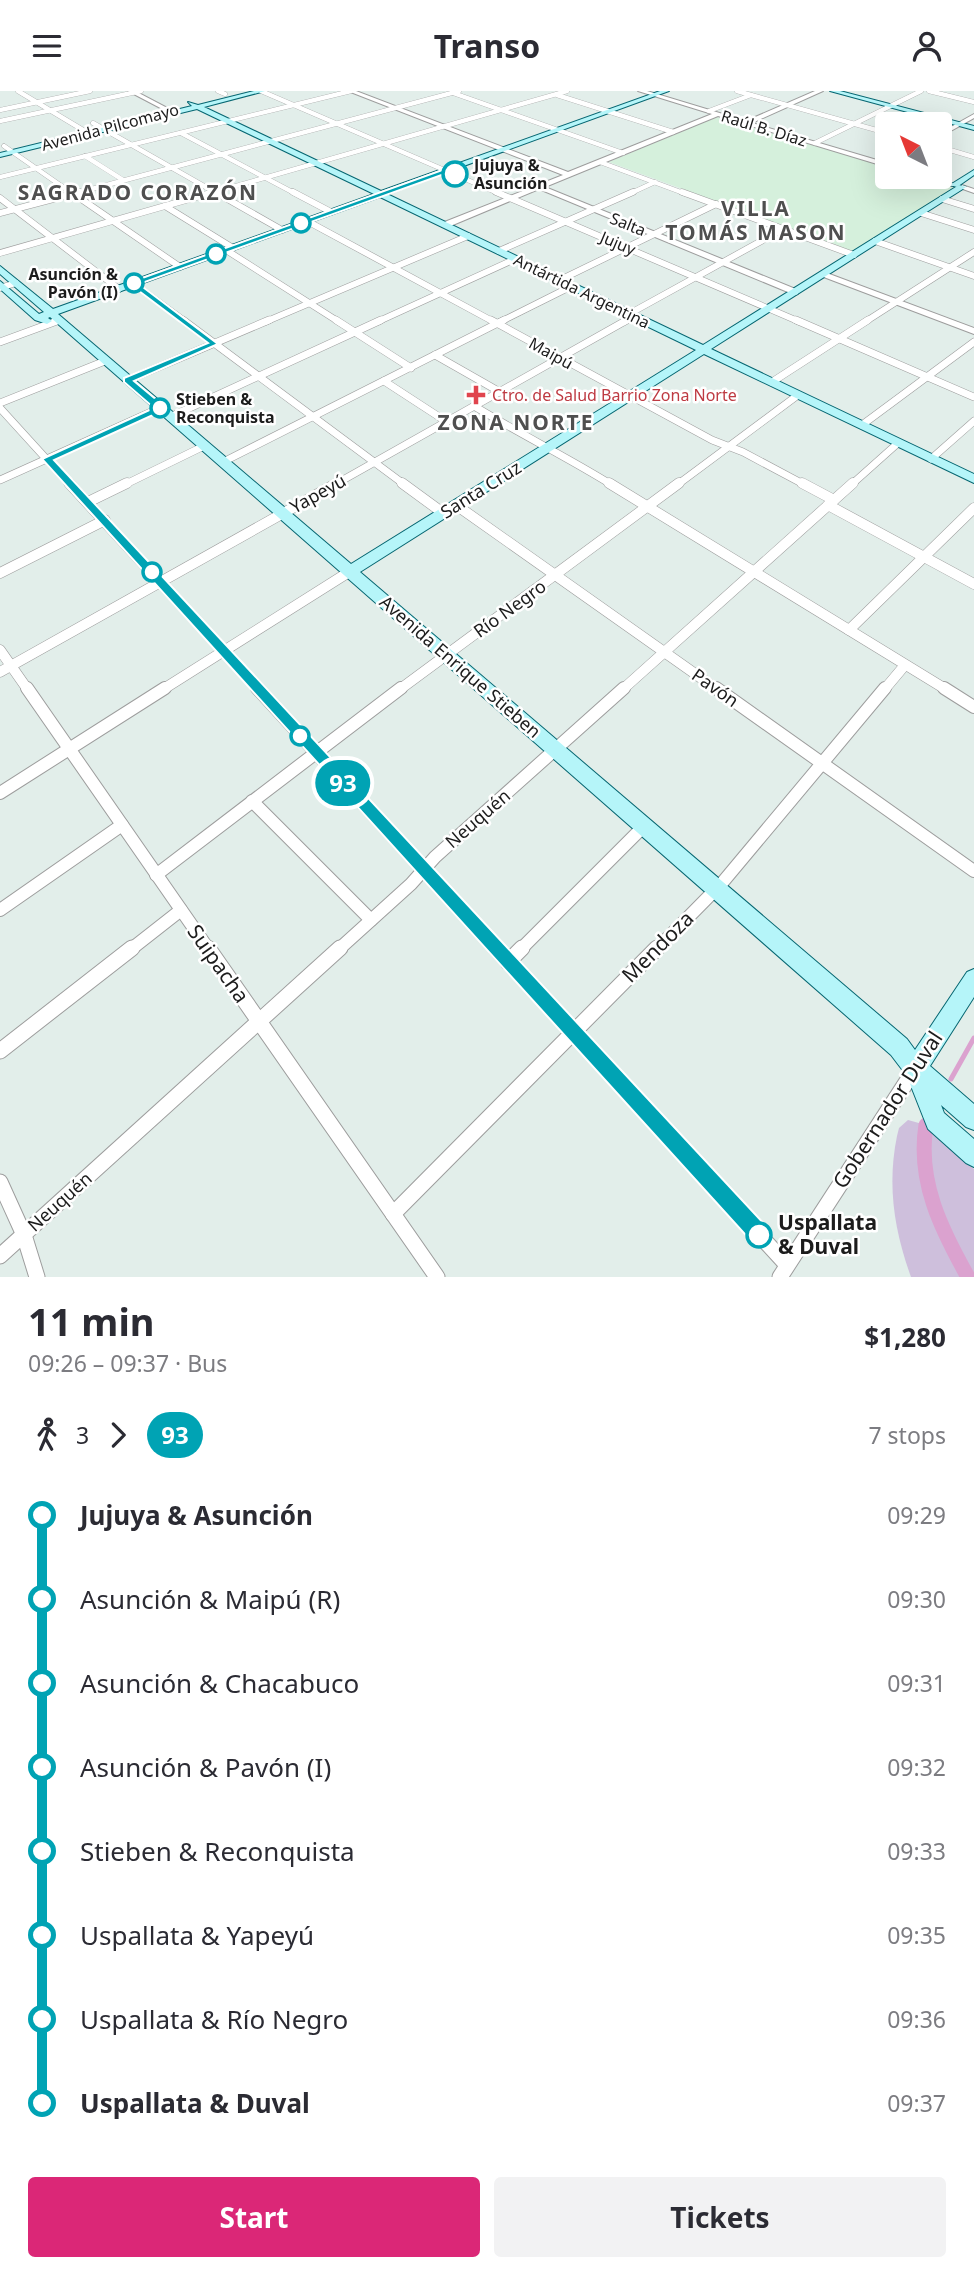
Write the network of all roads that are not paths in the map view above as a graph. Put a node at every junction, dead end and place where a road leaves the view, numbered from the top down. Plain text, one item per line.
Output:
1 (29, 91) edge
2 (90, 91) edge
3 (236, 91) edge
4 (262, 91) edge
5 (351, 91) edge
6 (459, 91) edge
7 (544, 91) edge
8 (567, 91) edge
9 (641, 91) edge
10 (666, 91) edge
11 (737, 91) edge
12 (760, 91) edge
13 (820, 91) edge
14 (832, 91) edge
15 (921, 91) edge
16 (929, 91) edge
17 (19, 92) edge
18 (135, 92) edge
19 (222, 92) edge
20 (449, 92) edge
21 (555, 95) junction
22 (655, 95) junction
23 (751, 95) junction
24 (36, 102) junction
25 (974, 102) edge
26 (193, 105) junction
27 (294, 105) junction
28 (787, 105) junction
29 (890, 106) junction
30 (164, 108) junction
31 (395, 108) junction
32 (0, 110) edge
33 (50, 110) junction
34 (501, 110) junction
35 (140, 111) junction
36 (709, 111) junction
37 (609, 112) junction
38 (718, 114) junction
39 (974, 116) edge
40 (0, 121) edge
41 (228, 121) junction
42 (93, 123) junction
43 (337, 123) junction
44 (746, 123) junction
45 (855, 124) junction
46 (960, 124) junction
47 (77, 127) junction
48 (443, 127) junction
49 (952, 128) edge
50 (974, 128) edge
51 (103, 129) junction
52 (558, 130) junction
53 (875, 130) edge
54 (673, 132) junction
55 (88, 133) junction
56 (181, 133) junction
57 (270, 141) junction
58 (384, 143) junction
59 (815, 143) junction
60 (131, 145) junction
61 (2, 147) edge
62 (504, 150) junction
63 (952, 151) edge
64 (13, 152) junction
65 (623, 153) junction
66 (221, 154) junction
67 (0, 155) edge
68 (85, 156) junction
69 (974, 157) edge
70 (875, 160) edge
71 (600, 162) junction
72 (315, 163) junction
73 (171, 167) junction
74 (37, 168) junction
75 (447, 171) junction
76 (974, 172) edge
77 (569, 175) junction
78 (0, 177) edge
79 (265, 177) junction
80 (123, 180) junction
81 (656, 182) junction
82 (952, 184) edge
83 (958, 186) junction
84 (539, 187) junction
85 (974, 191) edge
86 (214, 192) junction
87 (74, 193) junction
88 (380, 194) junction
89 (0, 198) edge
90 (512, 198) junction
91 (942, 199) junction
92 (716, 204) junction
93 (165, 206) junction
94 (14, 209) junction
95 (974, 209) edge
96 (594, 210) junction
97 (331, 212) junction
98 (0, 213) edge
99 (921, 213) junction
100 (113, 221) junction
101 (307, 221) junction
102 (567, 222) junction
103 (445, 225) junction
104 (783, 229) junction
105 (282, 230) junction
106 (974, 230) edge
107 (654, 234) junction
108 (468, 236) junction
109 (52, 238) junction
110 (875, 241) junction
111 (627, 248) junction
112 (229, 249) junction
113 (499, 251) junction
114 (0, 253) edge
115 (974, 253) edge
116 (854, 255) junction
117 (515, 259) junction
118 (722, 262) junction
119 (180, 267) junction
120 (394, 268) junction
121 (950, 268) junction
122 (0, 269) edge
123 (824, 274) junction
124 (974, 276) edge
125 (696, 277) junction
126 (560, 280) junction
127 (16, 283) junction
128 (134, 283) junction
129 (572, 286) junction
130 (1, 287) edge
131 (119, 289) junction
132 (795, 292) junction
133 (440, 293) junction
134 (897, 302) junction
135 (310, 303) junction
136 (769, 309) junction
137 (632, 315) junction
138 (54, 317) junction
139 (497, 324) junction
140 (974, 331) edge
141 (355, 332) junction
142 (839, 339) junction
143 (0, 342) edge
144 (974, 342) edge
145 (214, 344) junction
146 (704, 349) junction
147 (435, 355) junction
148 (560, 358) junction
149 (105, 361) junction
150 (411, 367) junction
151 (258, 377) junction
152 (927, 377) junction
153 (128, 380) junction
154 (384, 381) junction
155 (772, 382) junction
156 (500, 392) junction
157 (798, 395) junction
158 (630, 396) junction
159 (974, 397) edge
160 (0, 403) edge
161 (474, 406) junction
162 (0, 408) edge
163 (165, 413) junction
164 (312, 417) junction
165 (974, 421) edge
166 (447, 422) junction
167 (862, 425) junction
168 (898, 443) junction
169 (204, 446) junction
170 (729, 447) junction
171 (547, 448) junction
172 (47, 459) junction
173 (931, 459) junction
174 (223, 463) junction
175 (374, 463) junction
176 (974, 479) edge
177 (0, 480) edge
178 (88, 502) junction
179 (831, 503) junction
180 (456, 505) junction
181 (648, 507) junction
182 (974, 508) edge
183 (443, 513) junction
184 (282, 514) junction
185 (105, 520) junction
186 (924, 557) junction
187 (349, 572) junction
188 (755, 572) junction
189 (0, 573) edge
190 (556, 575) junction
191 (160, 582) junction
192 (974, 584) edge
193 (849, 630) junction
194 (0, 650) edge
195 (223, 652) junction
196 (666, 653) junction
197 (447, 656) junction
198 (905, 665) junction
199 (5, 669) edge
200 (974, 707) edge
201 (69, 750) junction
202 (556, 750) junction
203 (315, 752) junction
204 (822, 764) junction
205 (0, 793) edge
206 (252, 801) junction
207 (122, 825) junction
208 (644, 826) junction
209 (423, 870) junction
210 (974, 871) edge
211 (156, 875) junction
212 (716, 889) junction
213 (0, 910) edge
214 (181, 910) junction
215 (371, 920) junction
216 (508, 962) junction
217 (974, 979) edge
218 (258, 1022) junction
219 (573, 1033) junction
220 (0, 1051) edge
221 (915, 1069) junction
222 (974, 1119) edge
223 (974, 1155) edge
224 (0, 1182) edge
225 (393, 1214) junction
226 (23, 1235) junction
227 (0, 1256) edge
228 (784, 1271) edge
229 (37, 1277) edge
230 (438, 1277) edge

1 - 17 street
2 - 24 street
3 - 19 main road, Avenida Pilcomayo
4 - 26 main road, Avenida Pilcomayo
4 - 27 street, Jujuy
5 - 27 street
5 - 31 street
6 - 20 street
7 - 21 street
8 - 21 street
9 - 22 street, Raúl B. Díaz
10 - 22 main road
11 - 23 street
12 - 23 street
13 - 28 street
14 - 29 main road
15 - 29 street
16 - 25 street
17 - 24 street
18 - 30 street
18 - 33 street
19 - 26 main road, Avenida Pilcomayo
20 - 31 street
20 - 34 street
21 - 34 street
21 - 37 street
22 - 36 street, Raúl B. Díaz
22 - 37 main road
23 - 28 street
23 - 36 street
24 - 32 street
24 - 33 street
26 - 30 main road, Avenida Pilcomayo
26 - 41 main road, Antártida Argentina
27 - 41 street
27 - 43 street, Jujuy
28 - 44 street
28 - 45 street
29 - 45 street
29 - 46 main road
30 - 35 main road, Avenida Pilcomayo
30 - 35 main road
30 - 51 main road, Avenida Pilcomayo
31 - 43 street
31 - 48 street
33 - 40 street
33 - 47 street
34 - 48 street
34 - 52 street
35 - 42 main road, Avenida Pilcomayo
36 - 38 street, Raúl B. Díaz
37 - 52 main road
37 - 54 street
38 - 44 street, Raúl B. Díaz
38 - 54 street
39 - 46 street
41 - 56 street
41 - 57 main road, Antártida Argentina
42 - 47 main road, Avenida Pilcomayo
42 - 51 street
43 - 57 street
43 - 58 street, Jujuy
44 - 59 street, Raúl B. Díaz
45 - 53 street
45 - 59 street
46 - 49 street
46 - 50 main road
47 - 55 street
47 - 61 main road, Avenida Pilcomayo
48 - 58 street
48 - 62 street
51 - 55 main road, Avenida Pilcomayo
51 - 60 street
52 - 62 main road
52 - 65 street
54 - 65 street
55 - 64 main road, Avenida Pilcomayo
56 - 60 street
56 - 66 street
57 - 66 street
57 - 72 main road, Antártida Argentina
58 - 72 street
58 - 75 street, Jujuy
59 - 70 street, Raúl B. Díaz
60 - 68 street
60 - 73 street
61 - 64 street
62 - 75 main road
62 - 77 street
63 - 69 street
64 - 67 main road, Avenida Pilcomayo
64 - 74 street
65 - 71 street
66 - 73 street
66 - 79 street
68 - 74 street
68 - 80 street
71 - 77 street
71 - 81 street
72 - 79 street
72 - 88 main road, Antártida Argentina
73 - 80 street
73 - 86 street
74 - 78 street
74 - 87 street
75 - 88 main road
75 - 90 street, Jujuy
76 - 83 main road, Santa Cruz
77 - 84 street
79 - 86 street
79 - 97 street
80 - 87 street
81 - 92 street
81 - 96 street
82 - 83 street
83 - 85 street
83 - 91 main road, Santa Cruz
84 - 90 street
84 - 96 street, Salta
86 - 93 street
86 - 105 street
87 - 94 street
87 - 100 street
88 - 97 main road
88 - 103 main road, Antártida Argentina
89 - 94 street
90 - 102 street, Jujuy
90 - 103 street
91 - 95 street
91 - 99 main road, Santa Cruz
92 - 104 street
92 - 107 street
93 - 100 street
93 - 112 street
94 - 98 street
94 - 109 street
96 - 102 street
96 - 107 street, Salta
97 - 101 main road
99 - 106 street
99 - 110 main road, Santa Cruz
100 - 109 street
100 - 119 street
101 - 105 main road
101 - 120 street, Maipú
102 - 111 street, Jujuy
102 - 113 street
103 - 108 main road, Antártida Argentina
104 - 116 street
104 - 118 street, Yapeyú
105 - 112 main road
107 - 111 street
107 - 118 street, Salta
108 - 113 main road, Antártida Argentina
108 - 120 street
109 - 114 street
109 - 131 street
110 - 116 main road, Santa Cruz
110 - 121 street
111 - 125 street, Jujuy
111 - 126 street
112 - 119 main road
112 - 135 street
113 - 117 main road, Antártida Argentina
115 - 121 street
116 - 123 main road, Santa Cruz
117 - 126 main road, Antártida Argentina
117 - 133 street
118 - 125 street, Yapeyú
118 - 132 street, Salta
119 - 128 main road
120 - 133 street, Maipú
120 - 135 street
121 - 124 street
121 - 134 street
122 - 127 main road, Avenida Enrique Stieben
123 - 132 main road, Santa Cruz
123 - 134 street
125 - 136 street, Jujuy
125 - 137 street, Yapeyú
126 - 129 main road, Antártida Argentina
127 - 130 street
127 - 138 main road, Avenida Enrique Stieben
128 - 131 main road
128 - 145 street
129 - 137 main road, Antártida Argentina
129 - 139 street
130 - 138 main road
131 - 138 main road
132 - 136 main road, Santa Cruz
133 - 139 street, Maipú
133 - 141 street
134 - 140 street
134 - 142 street
135 - 141 street
135 - 145 street
136 - 142 street, Jujuy
136 - 146 main road, Santa Cruz
137 - 146 main road, Antártida Argentina
137 - 148 street, Yapeyú
138 - 143 street
138 - 149 main road, Avenida Enrique Stieben
139 - 147 street
139 - 148 street, Maipú
141 - 150 street
141 - 151 street
142 - 152 street, Jujuy
142 - 155 street
144 - 152 street
145 - 151 street
145 - 153 street
146 - 155 main road, Antártida Argentina
146 - 158 main road, Santa Cruz
147 - 150 street
147 - 156 street
148 - 156 street, Yapeyú
148 - 158 street, Maipú
149 - 153 main road, Avenida Enrique Stieben
149 - 160 street
150 - 154 street
151 - 163 street
151 - 164 street
152 - 159 street, Jujuy
152 - 167 street
153 - 163 main road, Avenida Enrique Stieben
154 - 164 street
154 - 166 street
155 - 157 main road, Antártida Argentina
156 - 161 street, Yapeyú
157 - 167 main road, Antártida Argentina
157 - 170 street, Río Negro
158 - 170 street, Maipú
158 - 171 main road, Santa Cruz
161 - 166 street, Yapeyú
161 - 171 street
162 - 172 street
163 - 169 main road, Avenida Enrique Stieben
163 - 172 street
164 - 174 street
164 - 175 street
165 - 173 street
166 - 175 street, Yapeyú
167 - 168 main road, Antártida Argentina
168 - 173 main road, Antártida Argentina
168 - 179 street, Neuquén
169 - 174 main road, Avenida Enrique Stieben
169 - 178 street
170 - 179 street, Maipú
170 - 181 street, Río Negro
171 - 180 main road, Santa Cruz
171 - 181 street
172 - 177 street
172 - 178 street
173 - 176 main road, Antártida Argentina
174 - 184 main road, Avenida Enrique Stieben
175 - 183 street
175 - 184 street, Yapeyú
178 - 185 street
179 - 186 street, Maipú
179 - 188 street, Neuquén
180 - 183 main road, Santa Cruz
180 - 190 street, Pavón
181 - 188 street
181 - 190 street, Río Negro
182 - 186 street
183 - 187 main road, Santa Cruz
184 - 187 main road, Avenida Enrique Stieben
184 - 191 street, Yapeyú
185 - 189 street
185 - 191 street
186 - 192 street, Maipú
186 - 193 street
187 - 195 street, Santa Cruz
187 - 197 main road, Avenida Enrique Stieben
188 - 193 street
188 - 196 street, Neuquén
190 - 196 street, Pavón
190 - 197 street, Río Negro
191 - 195 street
191 - 199 street, Yapeyú
193 - 198 street
194 - 199 street, Suipacha
195 - 201 street, Santa Cruz
195 - 203 street
196 - 202 street, Neuquén
196 - 204 street, Pavón
197 - 202 main road, Avenida Enrique Stieben
197 - 203 street, Río Negro
198 - 200 street
198 - 204 street, Mendoza
199 - 201 street, Suipacha
201 - 205 street, Santa Cruz
201 - 207 street, Suipacha
202 - 208 main road, Avenida Enrique Stieben
202 - 209 street, Neuquén
203 - 206 street, Río Negro
203 - 209 street
204 - 210 street, Pavón
204 - 212 street, Mendoza
206 - 211 street, Río Negro
206 - 215 street
207 - 211 street, Suipacha
207 - 213 street
208 - 212 main road, Avenida Enrique Stieben
208 - 216 street
209 - 215 street, Neuquén
209 - 216 street
211 - 214 street, Suipacha
212 - 219 street, Mendoza
212 - 221 main road, Avenida Enrique Stieben
214 - 218 street, Suipacha
214 - 220 street
215 - 218 street, Neuquén
216 - 219 street
217 - 221 main road, Gobernador Duval
218 - 225 street, Suipacha
218 - 226 street, Neuquén
219 - 225 street, Mendoza
219 - 228 street
221 - 222 main road, Avenida Enrique Stieben
221 - 223 main road, Avenida Enrique Stieben
221 - 228 street, Gobernador Duval
224 - 226 street
225 - 230 street, Suipacha
226 - 227 street, Neuquén
226 - 229 street

